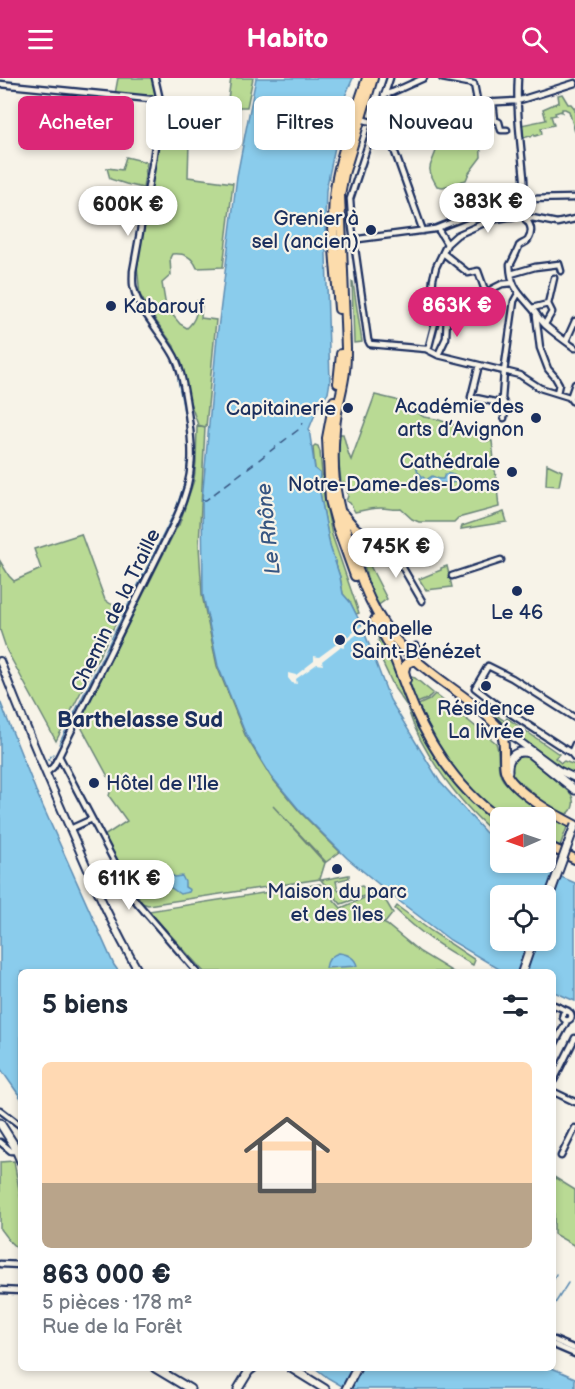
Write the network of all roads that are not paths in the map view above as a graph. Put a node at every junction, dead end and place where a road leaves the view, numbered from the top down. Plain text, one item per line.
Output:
1 (155, 78) edge
2 (367, 78) edge
3 (373, 78) edge
4 (390, 78) edge
5 (424, 78) edge
6 (442, 78) edge
7 (518, 78) edge
8 (571, 78) edge
9 (575, 83) edge
10 (0, 84) edge
11 (384, 95) joint
12 (159, 96) edge
13 (477, 96) edge
14 (146, 99) edge
15 (517, 100) junction
16 (494, 102) edge
17 (494, 111) edge
18 (358, 118) junction
19 (367, 121) edge
20 (507, 130) dead end
21 (367, 147) edge
22 (154, 150) edge
23 (394, 150) edge
24 (575, 198) edge
25 (523, 200) junction
26 (525, 218) junction
27 (575, 219) edge
28 (438, 229) junction
29 (423, 231) junction
30 (352, 240) junction
31 (340, 242) junction
32 (447, 244) junction
33 (443, 253) junction
34 (561, 271) dead end
35 (511, 274) junction
36 (554, 278) dead end
37 (513, 283) junction
38 (518, 294) junction
39 (487, 296) junction
40 (548, 304) junction
41 (532, 308) junction
42 (462, 309) dead end
43 (447, 315) dead end
44 (536, 315) junction
45 (575, 321) edge
46 (545, 324) junction
47 (566, 341) junction
48 (575, 348) edge
49 (428, 350) junction
50 (438, 355) junction
51 (479, 365) junction
52 (504, 372) junction
53 (575, 384) edge
54 (558, 393) junction
55 (573, 400) edge
56 (504, 404) junction
57 (504, 418) dead end
58 (339, 509) junction
59 (336, 526) junction
60 (364, 538) junction
61 (349, 540) junction
62 (345, 550) junction
63 (501, 560) dead end
64 (452, 576) dead end
65 (366, 593) junction
66 (422, 596) dead end
67 (373, 613) junction
68 (416, 646) dead end
69 (408, 653) junction
70 (0, 661) edge
71 (418, 661) junction
72 (404, 671) junction
73 (408, 692) junction
74 (575, 718) edge
75 (501, 730) junction
76 (575, 744) edge
77 (571, 753) junction
78 (59, 756) junction
79 (575, 758) edge
80 (45, 773) junction
81 (575, 778) edge
82 (515, 784) junction
83 (575, 790) edge
84 (539, 805) joint
85 (490, 812) edge
86 (92, 819) junction
87 (575, 826) edge
88 (70, 829) junction
89 (556, 850) edge
90 (575, 859) edge
91 (553, 885) edge
92 (529, 951) edge
93 (137, 969) edge
94 (194, 969) edge
95 (523, 969) edge
96 (556, 1007) edge
97 (569, 1016) edge
98 (575, 1038) edge
99 (556, 1041) edge
100 (556, 1069) edge
101 (556, 1093) edge
102 (575, 1102) edge
103 (0, 1110) edge
104 (7, 1115) junction
105 (0, 1122) edge
106 (18, 1124) edge
107 (575, 1128) edge
108 (11, 1139) junction
109 (0, 1142) edge
110 (17, 1151) joint
111 (561, 1156) dead end
112 (0, 1264) edge
113 (18, 1265) edge
114 (0, 1290) edge
115 (18, 1291) edge
116 (556, 1341) edge
117 (556, 1346) edge
118 (575, 1349) edge
119 (575, 1354) edge
120 (160, 1371) edge
121 (249, 1371) edge
122 (296, 1371) edge
123 (355, 1371) edge
124 (313, 1381) junction
125 (190, 1389) edge
126 (238, 1389) edge
127 (308, 1389) edge
128 (325, 1389) edge
129 (346, 1389) edge

1 - 12 street, Chemin de la Traille
2 - 18 main road
3 - 18 main road
4 - 11 street
5 - 11 street
6 - 13 street
7 - 15 street
8 - 9 street
9 - 15 street
10 - 14 street
15 - 16 street
15 - 25 street
17 - 20 street
18 - 19 street
18 - 31 main road
18 - 31 main road
21 - 30 street
22 - 78 street, Chemin de la Traille
23 - 29 street
24 - 25 street
25 - 26 street
25 - 28 street
26 - 27 street
26 - 32 street
26 - 35 street
28 - 29 street
28 - 32 street
29 - 30 street
30 - 49 street
31 - 58 main road
31 - 59 main road
32 - 33 street
33 - 39 street
33 - 49 street
34 - 35 street
35 - 37 street
36 - 40 street
37 - 38 street
37 - 39 street
38 - 41 street
38 - 52 street
39 - 42 street
40 - 41 street
40 - 46 street
41 - 44 street
43 - 50 street
44 - 46 street
44 - 54 street
45 - 47 street
46 - 47 street
47 - 48 street
49 - 50 street
50 - 51 street
51 - 52 street
51 - 56 street
52 - 54 street
52 - 56 street
53 - 55 street
54 - 55 street
56 - 57 street
58 - 60 main road
58 - 61 main road
59 - 61 main road
59 - 62 main road
60 - 61 main road
60 - 65 main road
60 - 66 street
61 - 62 main road
61 - 65 main road
62 - 67 main road
63 - 64 street
65 - 67 main road
67 - 69 main road
67 - 73 main road
68 - 69 street
69 - 71 main road
69 - 72 main road
70 - 80 street
71 - 72 main road
71 - 75 main road
72 - 73 main road
73 - 85 main road
74 - 77 street
75 - 81 street
75 - 82 main road
76 - 77 street
77 - 79 street
78 - 80 street, Chemin de la Traille
78 - 86 street
80 - 88 street
82 - 83 main road
82 - 84 main road
84 - 87 main road
86 - 88 street
86 - 94 street
87 - 91 main road, bridge
88 - 93 street
89 - 90 main road
92 - 95 main road
96 - 97 street
97 - 99 street
98 - 100 street
101 - 102 street
103 - 104 street
104 - 105 street
104 - 106 street
105 - 108 main road
107 - 111 street
108 - 109 street
108 - 110 main road
109 - 110 street
112 - 113 street
114 - 115 street
116 - 118 street
117 - 119 street
120 - 125 main road
121 - 126 main road
122 - 124 main road
123 - 129 main road
124 - 127 street
124 - 128 main road

